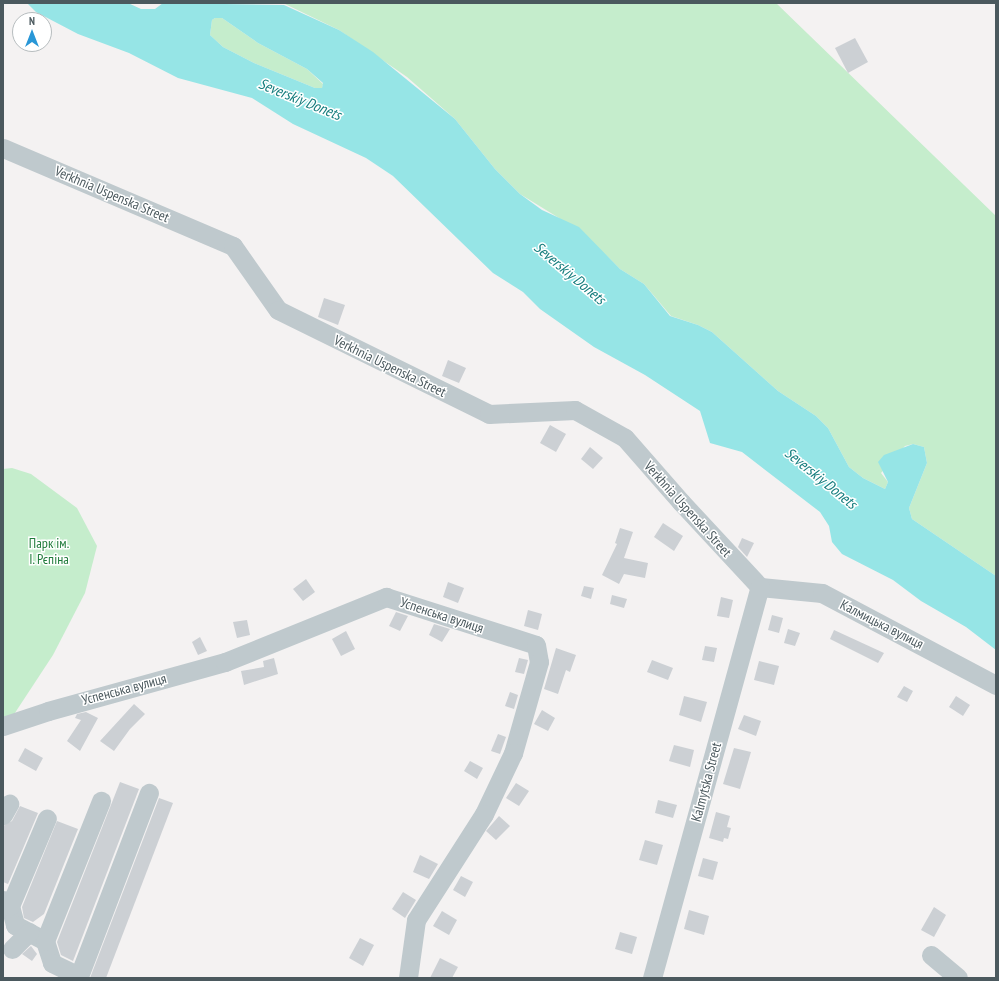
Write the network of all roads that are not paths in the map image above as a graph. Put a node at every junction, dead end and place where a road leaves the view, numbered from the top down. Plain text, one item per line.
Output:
1 (3, 148) edge
2 (760, 587) junction
3 (996, 685) edge
4 (3, 726) edge
5 (149, 793) dead end
6 (101, 801) dead end
7 (47, 818) dead end
8 (7, 908) edge
9 (29, 932) junction
10 (46, 941) junction
11 (12, 949) dead end
12 (931, 955) dead end
13 (408, 978) edge
14 (652, 978) edge
15 (958, 978) edge

1 - 2 street, Verkhnia Uspenska Street
2 - 3 street, Калмицька вулиця
2 - 14 street, Kalmytska Street
4 - 13 street, Успенська вулиця
5 - 10 street
6 - 10 street
7 - 8 street
8 - 9 street
9 - 10 street
9 - 11 street
12 - 15 street

